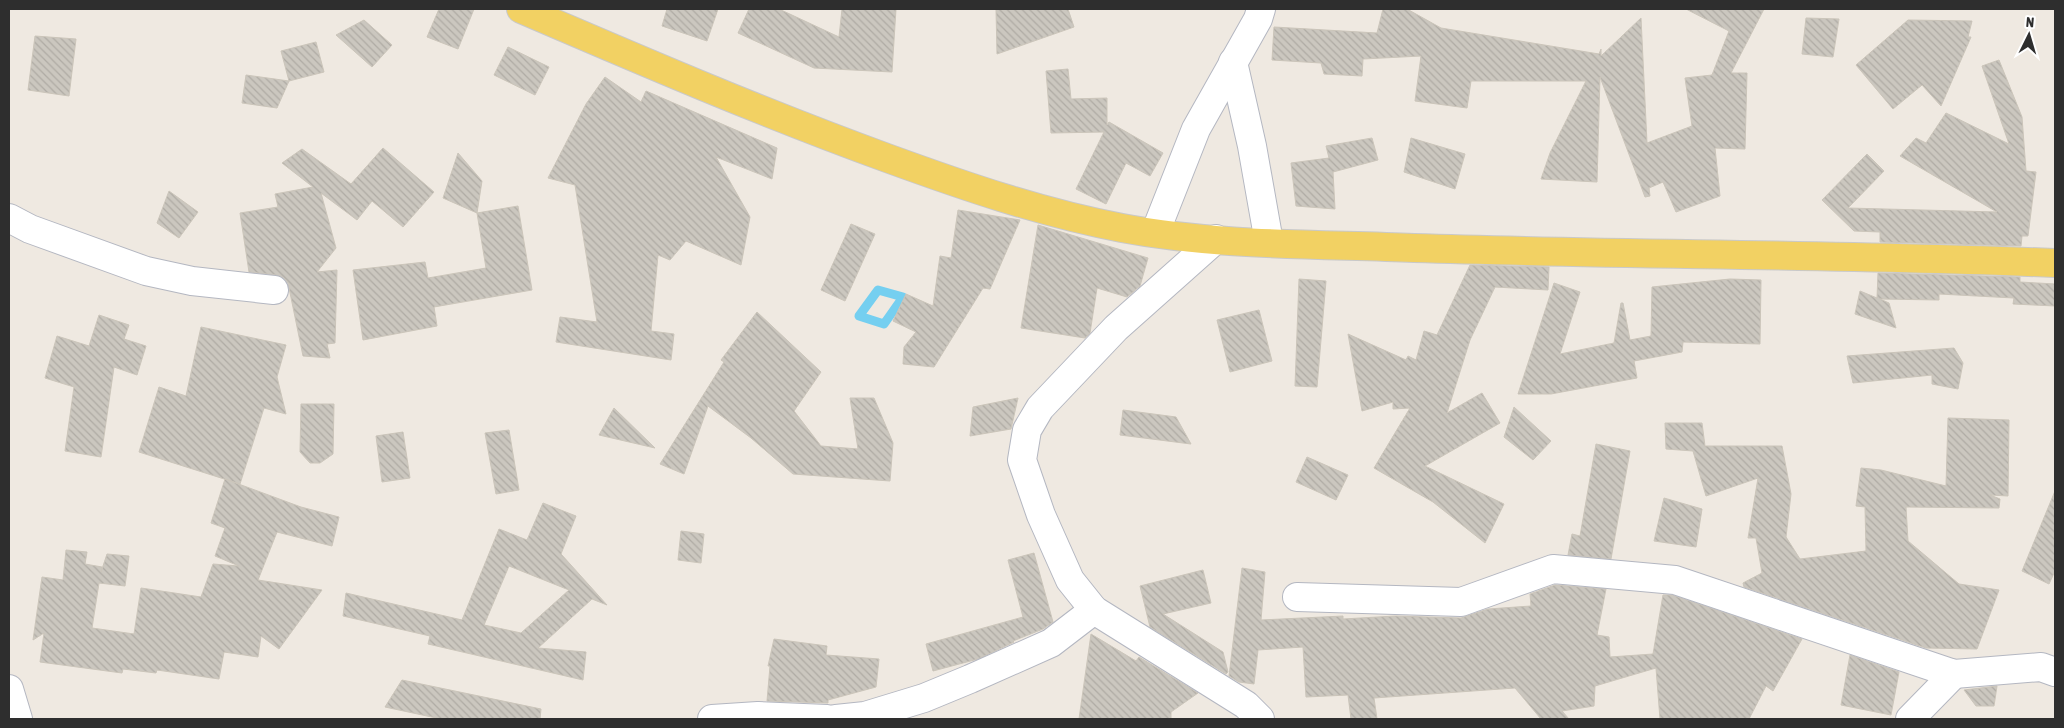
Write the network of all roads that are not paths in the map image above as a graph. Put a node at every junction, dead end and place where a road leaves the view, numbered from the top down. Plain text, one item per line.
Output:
1 (521, 9) edge
2 (1261, 9) edge
3 (1234, 62) junction
4 (9, 218) edge
5 (1155, 233) junction
6 (1216, 239) junction
7 (1269, 242) junction
8 (2055, 263) edge
9 (274, 290) dead end
10 (1297, 597) dead end
11 (1094, 610) junction
12 (2055, 672) edge
13 (1954, 674) junction
14 (9, 689) edge
15 (18, 719) edge
16 (712, 719) edge
17 (827, 719) edge
18 (836, 719) edge
19 (1260, 719) edge
20 (1910, 719) edge

1 - 5 main road
2 - 3 street
3 - 5 street
3 - 7 street
4 - 9 street
5 - 6 main road
6 - 7 main road
6 - 11 street
7 - 8 main road
10 - 13 street
11 - 18 street
11 - 19 street
12 - 13 street
13 - 20 street
14 - 15 street
16 - 17 street

